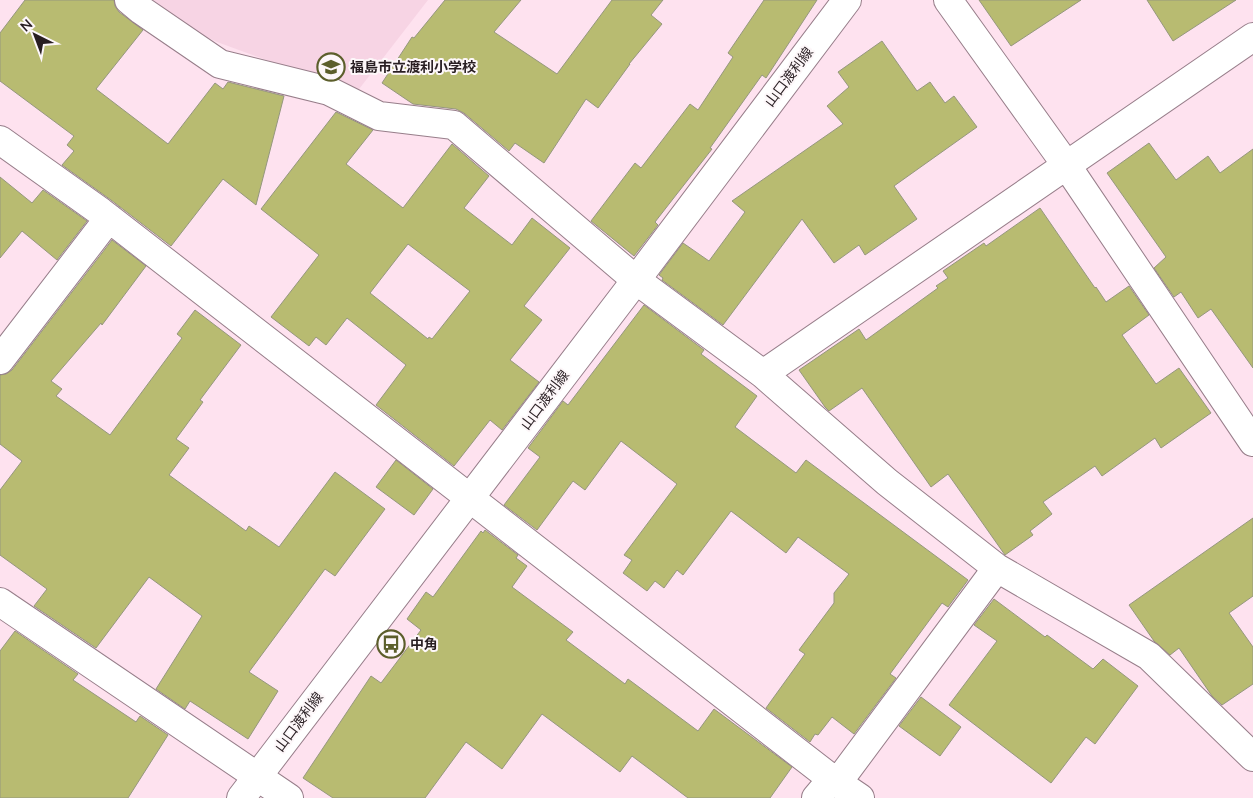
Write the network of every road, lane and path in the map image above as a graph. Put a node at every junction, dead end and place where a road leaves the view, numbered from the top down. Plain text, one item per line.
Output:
1 (129, 0) edge
2 (847, 0) edge
3 (948, 0) edge
4 (1253, 37) edge
5 (0, 140) edge
6 (1067, 166) junction
7 (109, 218) junction
8 (636, 280) junction
9 (0, 360) edge
10 (763, 374) junction
11 (1253, 442) edge
12 (470, 498) junction
13 (997, 568) junction
14 (0, 602) edge
15 (1253, 757) edge
16 (258, 776) junction
17 (829, 786) edge
18 (241, 798) edge
19 (289, 798) edge
20 (860, 798) edge

1 - 8 street
2 - 8 street, 山口渡利線
3 - 6 street
4 - 6 street
5 - 7 street
6 - 10 street
6 - 11 street
7 - 9 street
7 - 12 street
8 - 10 street
8 - 12 street, 山口渡利線
10 - 13 street
12 - 16 street, 山口渡利線
12 - 17 street
13 - 15 street
13 - 17 street
14 - 16 street
16 - 18 street, 山口渡利線
16 - 19 street
17 - 20 street

